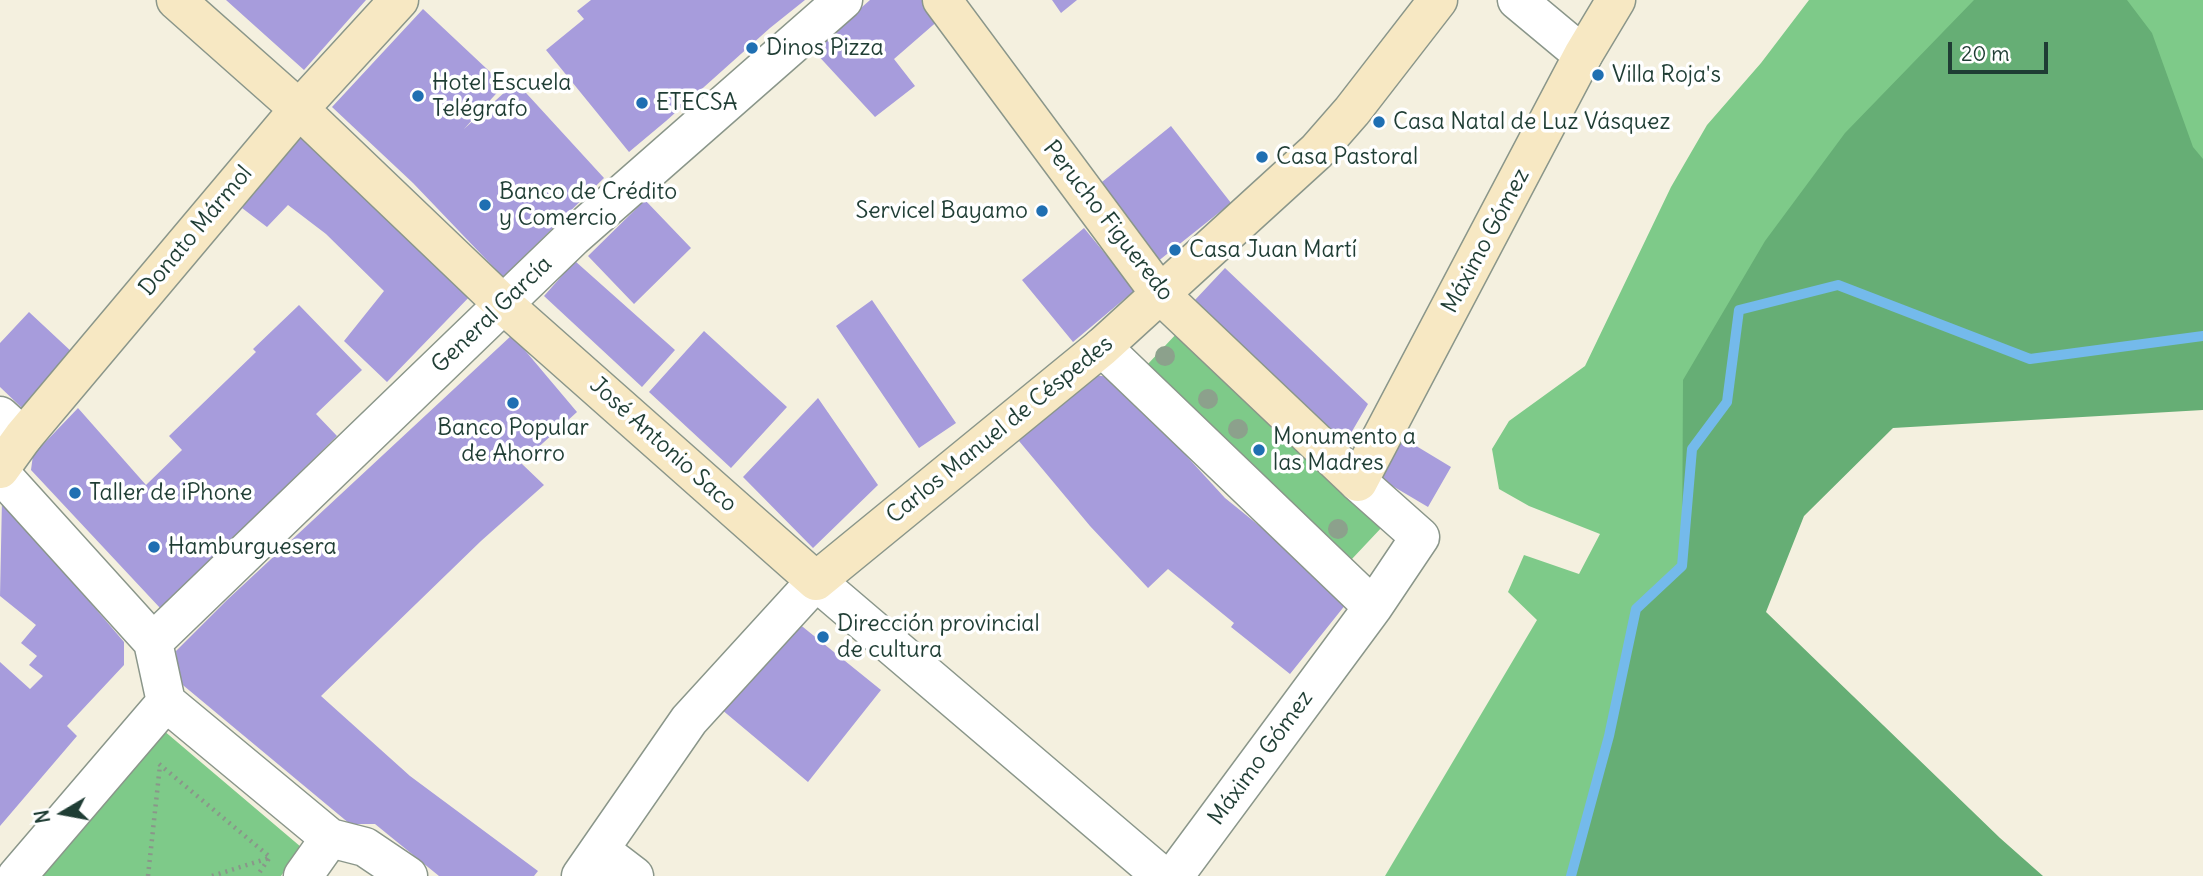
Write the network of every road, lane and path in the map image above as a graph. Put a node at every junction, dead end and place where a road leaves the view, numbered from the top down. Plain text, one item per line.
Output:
1 (176, 0) edge
2 (400, 0) edge
3 (843, 0) edge
4 (942, 0) edge
5 (1438, 0) edge
6 (1517, 0) edge
7 (1616, 0) edge
8 (1583, 55) junction
9 (299, 109) junction
10 (1161, 295) junction
11 (503, 304) junction
12 (1102, 347) junction
13 (11, 427) edge
14 (0, 471) edge
15 (1358, 482) junction
16 (1420, 537) joint
17 (816, 581) junction
18 (1373, 607) junction
19 (153, 642) junction
20 (166, 702) junction
21 (160, 764) junction
22 (330, 838) junction
23 (590, 863) edge
24 (17, 876) edge
25 (148, 876) edge
26 (257, 876) edge
27 (303, 876) edge
28 (408, 876) edge
29 (634, 876) edge
30 (1162, 876) edge
31 (1174, 876) edge

1 - 9 main road, José Antonio Saco
2 - 9 main road, Donato Mármol
3 - 11 street, General García
4 - 10 main road, Perucho Figueredo
5 - 10 main road, Carlos Manuel de Céspedes
6 - 8 street
7 - 8 main road, Máximo Gómez
8 - 15 main road, Máximo Gómez
9 - 11 main road, José Antonio Saco
9 - 13 main road, Donato Mármol
10 - 12 main road, Carlos Manuel de Céspedes
10 - 15 main road, Perucho Figueredo
11 - 17 main road, José Antonio Saco
11 - 19 street, General García
12 - 17 main road, Carlos Manuel de Céspedes
12 - 18 street
13 - 14 main road, Donato Mármol
14 - 19 street
15 - 16 street, Perucho Figueredo
16 - 18 street, Máximo Gómez
17 - 23 street, Carlos Manuel de Céspedes
17 - 30 street, José Antonio Saco
18 - 31 street, Máximo Gómez
19 - 20 street
20 - 21 path
20 - 22 street
20 - 24 street
21 - 25 path
21 - 26 path
22 - 27 street
22 - 28 street
23 - 29 street

